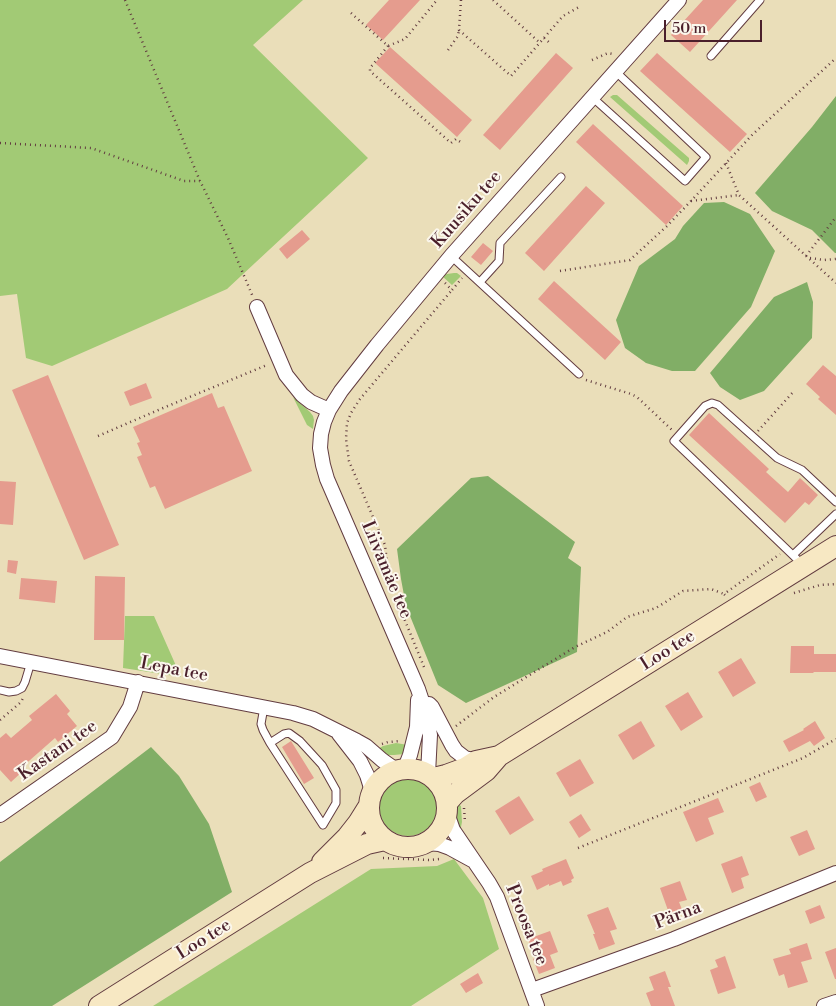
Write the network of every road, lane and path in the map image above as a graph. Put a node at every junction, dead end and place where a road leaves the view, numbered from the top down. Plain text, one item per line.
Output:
1 (125, 0) edge
2 (437, 0) edge
3 (461, 0) edge
4 (493, 0) edge
5 (679, 0) edge
6 (760, 0) edge
7 (579, 7) dead end
8 (351, 12) dead end
9 (459, 30) junction
10 (544, 38) junction
11 (540, 43) junction
12 (551, 44) dead end
13 (388, 46) junction
14 (448, 50) dead end
15 (710, 56) dead end
16 (619, 57) dead end
17 (836, 58) edge
18 (592, 60) dead end
19 (615, 71) junction
20 (592, 97) junction
21 (462, 143) dead end
22 (0, 144) edge
23 (726, 163) junction
24 (561, 176) dead end
25 (200, 181) junction
26 (739, 195) junction
27 (691, 202) junction
28 (836, 217) edge
29 (451, 256) junction
30 (808, 257) junction
31 (836, 259) edge
32 (468, 272) junction
33 (560, 272) dead end
34 (440, 278) dead end
35 (480, 282) junction
36 (836, 283) edge
37 (452, 290) junction
38 (257, 307) joint
39 (270, 364) dead end
40 (579, 374) joint
41 (794, 391) dead end
42 (329, 410) junction
43 (98, 436) dead end
44 (753, 437) junction
45 (674, 441) junction
46 (323, 465) joint
47 (836, 502) edge
48 (836, 514) edge
49 (836, 546) edge
50 (798, 561) junction
51 (724, 594) dead end
52 (0, 656) edge
53 (31, 662) junction
54 (425, 668) dead end
55 (138, 682) junction
56 (418, 689) junction
57 (0, 690) edge
58 (264, 707) junction
59 (453, 729) dead end
60 (337, 732) junction
61 (836, 738) edge
62 (402, 741) dead end
63 (270, 743) junction
64 (376, 747) dead end
65 (499, 756) junction
66 (476, 762) junction
67 (400, 769) junction
68 (431, 776) junction
69 (370, 799) junction
70 (447, 808) junction
71 (0, 814) edge
72 (426, 843) junction
73 (578, 848) dead end
74 (383, 849) junction
75 (441, 858) dead end
76 (474, 862) junction
77 (836, 873) edge
78 (310, 874) junction
79 (532, 990) junction
80 (836, 1002) edge
81 (99, 1006) edge
82 (537, 1006) edge
83 (824, 1006) edge

1 - 25 path
2 - 13 path
3 - 9 path
4 - 11 path
5 - 19 street, Kuusiku tee
6 - 15 lane
7 - 10 path
8 - 13 path
9 - 11 path
9 - 14 path
10 - 11 path
10 - 12 path
13 - 21 path
16 - 18 path
17 - 23 path
19 - 20 street, Kuusiku tee
19 - 20 lane
20 - 29 street, Kuusiku tee
22 - 25 path
23 - 26 path
23 - 27 path
24 - 35 lane
25 - 38 path
26 - 27 path
26 - 30 path
27 - 33 path
28 - 30 path
29 - 32 lane
29 - 42 street, Kuusiku tee
30 - 31 path
30 - 36 path
32 - 35 lane
32 - 37 path
34 - 37 path
35 - 40 lane
37 - 54 path
38 - 42 street
39 - 43 path
40 - 45 path
41 - 44 path
42 - 46 street, Kuusiku tee
44 - 45 lane
44 - 47 lane
45 - 50 lane
46 - 56 street, Liivamäe tee
48 - 50 lane
49 - 50 street, Loo tee
50 - 65 street, Loo tee
51 - 59 path
52 - 53 street, Lepa tee
53 - 55 street, Lepa tee
53 - 57 lane
55 - 58 street, Lepa tee
55 - 71 street, Kastani tee
56 - 66 street
56 - 67 street, Liivamäe tee
56 - 68 street, Liivamäe tee
58 - 60 street, Lepa tee
58 - 63 lane
60 - 67 street, Lepa tee
60 - 69 street, Lepa tee
61 - 73 path
62 - 64 path
63 - 63 lane
65 - 66 street, Loo tee
65 - 70 street, Loo tee
66 - 68 street, Loo tee
67 - 68 street
67 - 69 street
68 - 70 street
69 - 74 street
69 - 78 street, Loo tee
70 - 72 street
70 - 76 street, Proosa tee
72 - 74 street
72 - 76 street, Proosa tee
74 - 75 path
74 - 78 street, Loo tee
76 - 79 street, Proosa tee
77 - 79 street, Pärna
78 - 81 street, Loo tee
79 - 82 street, Proosa tee
80 - 83 street

